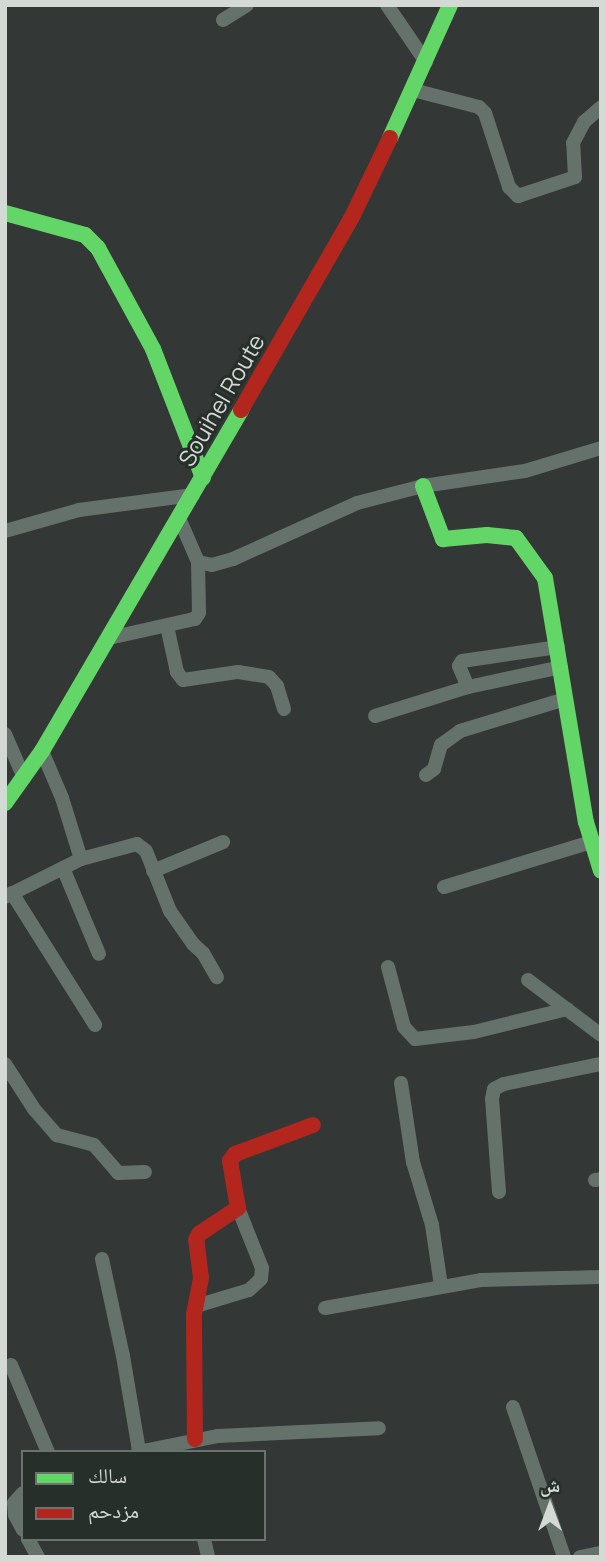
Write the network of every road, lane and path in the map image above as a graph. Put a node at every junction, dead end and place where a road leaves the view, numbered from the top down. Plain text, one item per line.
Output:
1 (247, 5) edge
2 (387, 5) edge
3 (450, 5) edge
4 (223, 20) dead end
5 (426, 62) junction
6 (413, 90) junction
7 (601, 107) edge
8 (5, 213) edge
9 (601, 447) edge
10 (203, 478) junction
11 (423, 486) junction
12 (193, 495) junction
13 (179, 518) junction
14 (5, 531) edge
15 (198, 562) junction
16 (167, 626) junction
17 (109, 638) junction
18 (558, 647) junction
19 (561, 667) junction
20 (468, 687) junction
21 (565, 699) junction
22 (284, 709) dead end
23 (375, 716) dead end
24 (5, 734) edge
25 (42, 751) junction
26 (426, 775) dead end
27 (24, 778) junction
28 (5, 803) edge
29 (223, 842) dead end
30 (591, 842) junction
31 (81, 859) junction
32 (63, 868) junction
33 (153, 871) junction
34 (601, 871) edge
35 (444, 887) dead end
36 (9, 895) edge
37 (99, 954) dead end
38 (388, 967) dead end
39 (217, 977) dead end
40 (528, 980) dead end
41 (567, 1009) junction
42 (95, 1025) dead end
43 (601, 1035) edge
44 (5, 1064) edge
45 (601, 1064) edge
46 (401, 1083) dead end
47 (313, 1125) dead end
48 (145, 1172) dead end
49 (499, 1192) dead end
50 (238, 1208) junction
51 (102, 1259) dead end
52 (601, 1278) edge
53 (440, 1286) junction
54 (196, 1306) junction
55 (325, 1308) dead end
56 (11, 1365) dead end
57 (513, 1407) dead end
58 (379, 1428) dead end
59 (185, 1445) edge
60 (47, 1450) edge
61 (138, 1450) edge
62 (151, 1450) edge
63 (21, 1495) edge
64 (21, 1526) edge
65 (29, 1541) edge
66 (601, 1553) edge
67 (38, 1557) edge
68 (564, 1557) edge
69 (580, 1557) edge

1 - 4 street
2 - 5 street
3 - 5 street, Souihel Route
5 - 6 street, Souihel Route
6 - 7 street
6 - 10 street, Souihel Route
8 - 10 street
9 - 11 street
10 - 12 street, Souihel Route
11 - 15 street
11 - 18 street
12 - 13 street, Souihel Route
12 - 14 street
13 - 15 street
13 - 17 street, Souihel Route
15 - 16 street
16 - 17 street
16 - 22 street
17 - 25 street, Souihel Route
18 - 19 street
18 - 20 street
19 - 20 street
19 - 21 street
20 - 23 street
21 - 26 street
21 - 30 street
24 - 27 street
25 - 27 street, Souihel Route
25 - 31 street
27 - 28 street, Souihel Route
29 - 33 street
30 - 34 street
30 - 35 street
31 - 32 street
31 - 33 street
32 - 36 street
32 - 37 street
33 - 39 street
36 - 42 street
38 - 41 street
40 - 41 street
41 - 43 street
44 - 48 street
45 - 49 street
46 - 53 street
47 - 50 street
50 - 54 street
50 - 54 street
51 - 61 street
52 - 53 street
53 - 55 street
54 - 59 street
56 - 60 street
57 - 68 street
58 - 59 street
59 - 62 street
63 - 64 street
65 - 67 street
66 - 69 street

